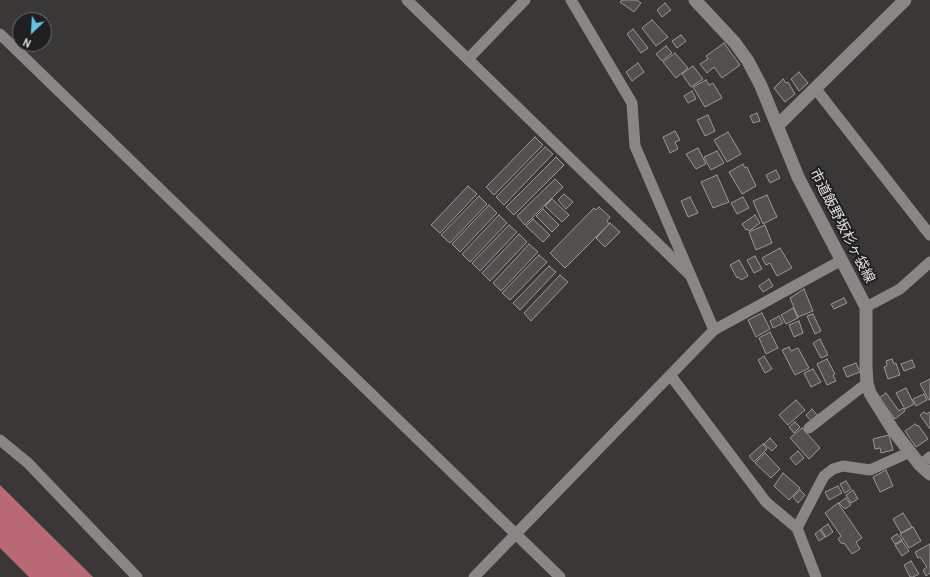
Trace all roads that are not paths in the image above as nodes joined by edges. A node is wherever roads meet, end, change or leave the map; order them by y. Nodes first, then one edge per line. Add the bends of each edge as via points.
1 (407, 0) edge
2 (524, 0) edge
3 (571, 0) edge
4 (695, 0) edge
5 (905, 0) edge
6 (0, 34) edge
7 (468, 59) junction
8 (815, 88) junction
9 (777, 126) junction
10 (930, 235) edge
11 (842, 260) junction
12 (930, 262) edge
13 (691, 276) junction
14 (866, 307) junction
15 (714, 330) junction
16 (671, 376) junction
17 (867, 383) junction
18 (809, 428) dead end
19 (0, 440) edge
20 (910, 452) junction
21 (925, 461) edge
22 (930, 474) edge
23 (797, 528) junction
24 (516, 534) junction
25 (137, 577) edge
26 (474, 577) edge
27 (560, 577) edge
28 (816, 577) edge

1 - 7 street
2 - 7 street
3 - 13 street via 632,103 635,146
4 - 9 street, 市道飯野坂杉ヶ袋線 via 748,61
5 - 8 street
6 - 24 street
7 - 13 street
8 - 9 street
8 - 10 street
9 - 11 street, 市道飯野坂杉ヶ袋線 via 798,177
11 - 14 street, 市道飯野坂杉ヶ袋線
11 - 15 street
12 - 14 street via 900,288
13 - 15 street
14 - 17 street, 市道飯野坂杉ヶ袋線
15 - 16 street
16 - 23 street via 766,502
16 - 24 street
17 - 18 street
17 - 20 street, 市道飯野坂杉ヶ袋線 via 870,393 893,430
19 - 25 street via 28,463
20 - 21 street, 市道飯野坂杉ヶ袋線
20 - 23 street via 870,470 843,466 833,469 824,476
21 - 22 street, 市道飯野坂杉ヶ袋線
23 - 28 street
24 - 26 street
24 - 27 street

